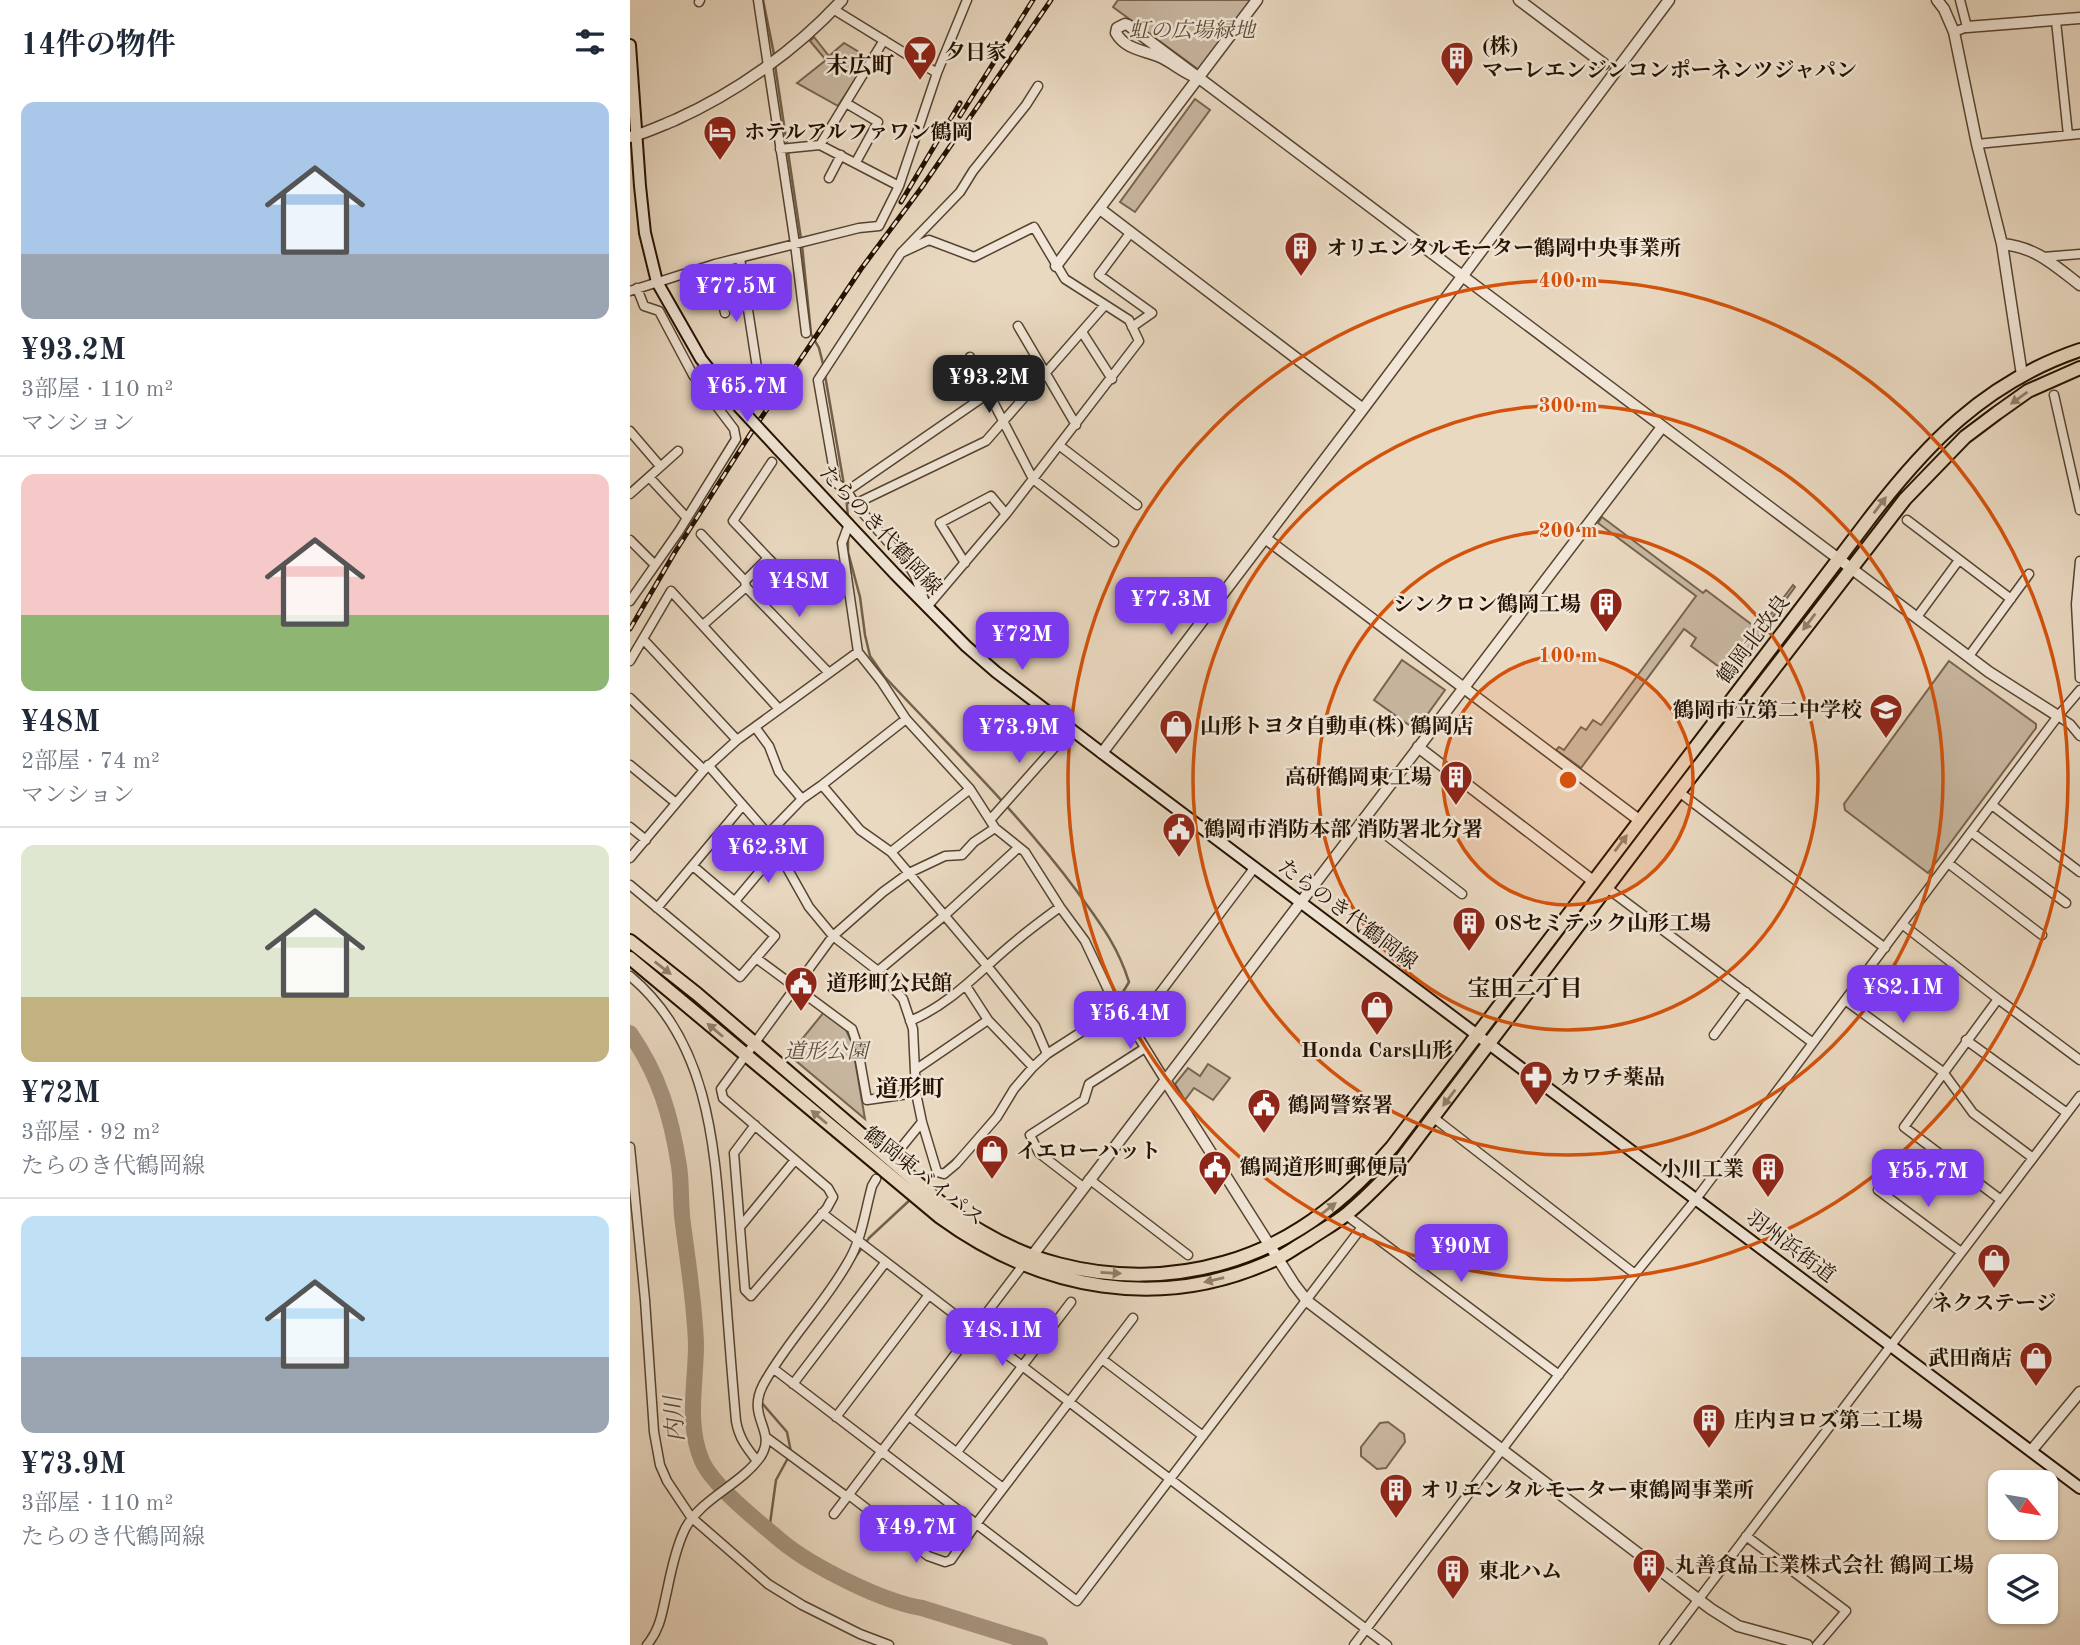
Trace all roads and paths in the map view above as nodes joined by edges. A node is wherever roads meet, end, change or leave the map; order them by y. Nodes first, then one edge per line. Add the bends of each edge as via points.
1 (758, 0) edge
2 (842, 0) edge
3 (967, 0) edge
4 (1257, 0) edge
5 (1519, 0) edge
6 (1669, 0) edge
7 (1937, 0) edge
8 (1960, 0) edge
9 (833, 9) junction
10 (2080, 18) edge
11 (2056, 21) junction
12 (1967, 27) junction
13 (1954, 32) junction
14 (884, 40) junction
15 (630, 45) edge
16 (1604, 64) dead end
17 (766, 65) junction
18 (937, 73) junction
19 (1199, 78) junction
20 (1038, 86) dead end
21 (846, 103) junction
22 (2080, 134) edge
23 (2068, 135) junction
24 (633, 136) edge
25 (1977, 144) junction
26 (820, 145) junction
27 (780, 149) junction
28 (841, 155) junction
29 (856, 162) junction
30 (829, 178) dead end
31 (899, 186) junction
32 (1100, 209) junction
33 (1131, 232) junction
34 (795, 244) junction
35 (2002, 244) junction
36 (901, 253) junction
37 (2080, 254) edge
38 (2043, 257) junction
39 (740, 258) junction
40 (715, 264) junction
41 (1056, 266) junction
42 (1463, 275) junction
43 (657, 282) junction
44 (2080, 285) edge
45 (634, 290) edge
46 (1105, 305) junction
47 (725, 313) dead end
48 (1018, 326) dead end
49 (1132, 327) junction
50 (1082, 332) junction
51 (806, 334) dead end
52 (2080, 350) edge
53 (970, 357) dead end
54 (2080, 368) edge
55 (1045, 373) junction
56 (2022, 374) junction
57 (1112, 379) junction
58 (760, 387) dead end
59 (989, 393) junction
60 (2054, 395) dead end
61 (1363, 409) junction
62 (1003, 421) junction
63 (1076, 425) junction
64 (1662, 427) junction
65 (630, 431) edge
66 (1060, 446) junction
67 (678, 451) dead end
68 (772, 462) dead end
69 (660, 466) junction
70 (649, 477) junction
71 (1033, 479) junction
72 (847, 491) junction
73 (630, 494) edge
74 (855, 504) junction
75 (1136, 505) dead end
76 (2080, 510) edge
77 (1006, 514) junction
78 (687, 518) junction
79 (1907, 520) dead end
80 (849, 524) junction
81 (701, 534) dead end
82 (1265, 538) junction
83 (630, 540) edge
84 (1114, 542) dead end
85 (768, 558) junction
86 (1838, 559) junction
87 (1959, 560) junction
88 (2080, 561) edge
89 (965, 563) junction
90 (655, 565) junction
91 (1850, 568) junction
92 (2029, 575) dead end
93 (848, 576) junction
94 (745, 584) junction
95 (2011, 599) junction
96 (630, 601) edge
97 (927, 607) junction
98 (1917, 617) junction
99 (703, 625) junction
100 (643, 639) junction
101 (858, 652) junction
102 (1969, 656) junction
103 (630, 661) edge
104 (829, 673) junction
105 (2080, 678) edge
106 (1464, 687) junction
107 (2080, 690) edge
108 (630, 698) edge
109 (779, 709) junction
110 (2058, 716) junction
111 (906, 719) junction
112 (755, 727) junction
113 (1070, 730) junction
114 (2080, 736) edge
115 (737, 740) junction
116 (1419, 747) junction
117 (1102, 753) junction
118 (630, 765) edge
119 (706, 768) junction
120 (822, 785) junction
121 (970, 789) junction
122 (1679, 792) junction
123 (802, 799) junction
124 (676, 803) junction
125 (743, 805) junction
126 (1992, 805) junction
127 (1364, 818) junction
128 (990, 820) junction
129 (1639, 820) junction
130 (630, 827) edge
131 (995, 828) junction
132 (1972, 832) junction
133 (768, 834) junction
134 (646, 840) junction
135 (1018, 848) junction
136 (777, 851) junction
137 (891, 852) junction
138 (630, 858) edge
139 (1948, 863) junction
140 (693, 866) junction
141 (1255, 867) junction
142 (2080, 872) edge
143 (909, 873) junction
144 (1593, 881) junction
145 (630, 885) edge
146 (1607, 888) junction
147 (1462, 894) dead end
148 (736, 901) junction
149 (1301, 902) junction
150 (2066, 903) dead end
151 (1060, 907) junction
152 (657, 908) junction
153 (945, 915) junction
154 (1902, 924) junction
155 (2042, 935) dead end
156 (833, 936) junction
157 (630, 941) edge
158 (1885, 948) junction
159 (630, 958) edge
160 (756, 958) junction
161 (988, 967) junction
162 (878, 971) junction
163 (630, 976) edge
164 (795, 986) junction
165 (966, 986) junction
166 (1746, 992) junction
167 (1998, 999) junction
168 (1845, 1000) junction
169 (1117, 1009) junction
170 (988, 1020) junction
171 (910, 1021) junction
172 (1132, 1030) junction
173 (1478, 1035) junction
174 (1714, 1035) dead end
175 (1966, 1040) junction
176 (1813, 1043) junction
177 (754, 1044) junction
178 (1489, 1044) junction
179 (1145, 1048) junction
180 (1047, 1054) junction
181 (746, 1056) junction
182 (2078, 1056) edge
183 (1033, 1067) junction
184 (915, 1070) junction
185 (1943, 1072) junction
186 (1164, 1080) junction
187 (916, 1093) junction
188 (2079, 1101) edge
189 (2067, 1113) junction
190 (1434, 1118) junction
191 (922, 1122) junction
192 (755, 1125) junction
193 (630, 1146) edge
194 (896, 1154) dead end
195 (2033, 1158) junction
196 (796, 1160) junction
197 (876, 1179) dead end
198 (1086, 1183) junction
199 (1878, 1190) dead end
200 (1696, 1199) junction
201 (2001, 1200) junction
202 (822, 1213) junction
203 (1346, 1215) junction
204 (740, 1227) junction
205 (1362, 1227) junction
206 (858, 1242) junction
207 (1270, 1244) junction
208 (1961, 1252) junction
209 (1188, 1255) dead end
210 (1279, 1258) junction
211 (1028, 1261) junction
212 (885, 1263) junction
213 (1635, 1274) junction
214 (928, 1296) junction
215 (1307, 1301) junction
216 (1071, 1302) dead end
217 (1133, 1318) dead end
218 (974, 1331) junction
219 (1890, 1345) junction
220 (1102, 1359) junction
221 (1021, 1367) junction
222 (774, 1369) junction
223 (1559, 1376) junction
224 (793, 1384) junction
225 (2080, 1392) edge
226 (1068, 1403) junction
227 (909, 1416) junction
228 (836, 1417) junction
229 (1203, 1436) junction
230 (766, 1438) junction
231 (1503, 1451) junction
232 (2031, 1451) junction
233 (882, 1452) junction
234 (957, 1452) junction
235 (755, 1462) junction
236 (1169, 1480) junction
237 (1003, 1488) junction
238 (2080, 1488) edge
239 (848, 1496) junction
240 (834, 1514) dead end
241 (691, 1517) junction
242 (976, 1524) junction
243 (1746, 1536) junction
244 (1698, 1599) junction
245 (1366, 1629) junction
246 (647, 1645) edge
247 (889, 1645) edge
248 (1354, 1645) edge
249 (1387, 1645) edge
250 (1664, 1645) edge
251 (1807, 1645) edge
252 (1817, 1645) edge

1 - 17 street
2 - 9 street
3 - 18 street
4 - 19 street
5 - 16 street
6 - 42 street
7 - 13 street
8 - 12 street
9 - 14 street
9 - 17 street
10 - 11 street
11 - 12 street
11 - 23 street
12 - 13 street
13 - 25 street
14 - 18 street
14 - 21 street
15 - 24 main road, たらのき代鶴岡線
17 - 24 street via 715,100
17 - 27 street
18 - 31 street
19 - 19 street via 1159,56 1132,48 1117,36 1117,28 1128,25
19 - 32 street
19 - 42 street
20 - 36 street via 960,192
21 - 26 street
21 - 29 street via 878,122
22 - 23 street
23 - 25 street
24 - 43 main road, たらのき代鶴岡線 via 645,233
25 - 35 street
26 - 27 street
26 - 28 street
27 - 34 street
28 - 29 street
28 - 30 street
29 - 31 street
31 - 34 street via 879,226
32 - 33 street
32 - 41 street
33 - 49 street via 1099,275 1153,313
33 - 61 street
34 - 39 street
34 - 51 street
35 - 38 street via 2018,245
35 - 56 street
36 - 41 street via 929,240 974,257 1034,227
36 - 72 street via 818,380 836,483
37 - 38 street
38 - 44 street
39 - 40 street
39 - 58 street
40 - 43 street
40 - 47 street
41 - 46 street via 1065,279
42 - 61 street
42 - 64 street
43 - 45 street
43 - 80 main road, たらのき代鶴岡線, bridge via 701,359 739,407
45 - 78 street via 644,306 659,311 693,375 734,429 736,439
46 - 49 street via 1129,320
46 - 50 street
48 - 55 street
49 - 57 street via 1139,341
50 - 55 street
50 - 57 street
52 - 56 highway, 鶴岡北改良
53 - 59 street
54 -> 91 highway, 鶴岡北改良 via 2028,391 1965,437 1905,499
55 - 62 street
55 - 63 street
86 -> 56 highway, 鶴岡北改良 via 1921,456 1987,396
57 - 63 street
59 - 62 street
59 - 72 street
60 - 76 street
61 - 82 street
62 - 71 street
62 - 74 street via 986,441
63 - 66 street
64 - 86 street
64 - 106 street
65 - 69 street
66 - 71 street
66 - 75 street
67 - 69 street
68 - 85 street via 733,521
69 - 70 street
70 - 73 street
70 - 78 street
71 - 77 street
71 - 84 street
72 - 74 street
74 - 97 street via 909,566
77 - 89 street
77 - 89 street via 991,496 940,523
78 - 90 street
79 - 87 street
80 - 93 street via 842,544
80 - 97 main road, たらのき代鶴岡線
81 - 94 street
82 - 106 street
82 - 117 street
83 - 90 street
85 - 93 street via 805,595 814,598
85 - 94 street
86 - 91 street
86 - 129 highway, 鶴岡北改良
87 - 95 street
87 - 98 street
88 - 105 street via 2076,604
89 - 97 street
90 - 96 street
91 - 98 street
91 -> 122 highway, 鶴岡北改良
92 - 95 street
93 - 101 street
94 - 99 street
94 - 104 street
95 - 102 street
97 - 113 main road, たらのき代鶴岡線 via 986,663
98 - 102 street
99 - 100 street via 671,591
99 - 109 street
100 - 103 street
100 - 115 street
101 - 104 street
101 - 111 street
102 - 110 street
104 - 109 street
106 - 116 street
106 - 129 street
107 - 110 street
108 - 119 street
109 - 112 street
110 - 114 street
110 - 126 street
111 - 120 street
111 - 121 street
112 - 115 street
112 - 123 street via 779,772
113 - 117 main road, たらのき代鶴岡線
113 - 128 street
115 - 119 street
116 - 127 street
116 - 144 street
117 - 141 main road, たらのき代鶴岡線
118 - 124 street
119 - 124 street
119 - 125 street
120 - 123 street
120 - 137 street via 860,830
121 - 128 street
121 - 137 street
122 - 146 highway, 鶴岡北改良
122 - 158 street
123 - 133 street
124 - 134 street
125 - 133 street
125 - 140 street
126 - 132 street
126 - 142 street
127 - 147 street
127 - 149 street
128 - 131 street
144 -> 129 highway, 鶴岡北改良
130 - 134 street
131 - 135 street
131 - 143 street via 962,855 945,856
132 - 139 street
132 - 150 street
133 - 136 street
134 - 138 street
135 - 151 street
135 - 153 street
136 - 148 street
136 - 156 street via 809,906
137 - 143 street
139 - 154 street
139 - 155 street
140 - 148 street
140 - 152 street
141 - 149 main road, たらのき代鶴岡線
141 - 172 street
143 - 153 street
143 - 156 street
144 - 173 highway, 鶴岡北改良
145 - 152 street
146 - 166 street
146 - 178 highway, 鶴岡北改良
148 - 160 street via 775,936
149 - 173 main road, たらのき代鶴岡線
149 - 186 street
151 - 161 street
151 - 169 street via 1085,941
152 - 160 street via 740,977
153 - 161 street
153 - 162 street
154 - 158 street
154 - 167 street
156 - 162 street
156 - 164 street
157 -> 177 highway, 鶴岡東バイパス
158 - 168 street
181 -> 159 highway, 鶴岡東バイパス
160 - 164 street
161 - 165 street
161 - 180 street via 1035,1026
162 - 171 street via 903,999
163 - 235 street via 666,1013 698,1077 718,1198 738,1436
164 - 177 street
164 - 187 street via 852,1029 867,1100
165 - 170 street
165 - 171 street
166 - 174 street
166 - 176 street
167 - 175 street
167 - 182 street
168 - 176 street
168 - 185 street
169 - 172 street
169 - 180 street
170 - 183 street
170 - 184 street
171 - 184 street
172 - 179 street
173 - 178 main road, 羽州浜街道
207 -> 173 highway, 鶴岡東バイパス via 1316,1219 1362,1180
175 - 185 street
175 - 189 street
176 - 200 street
177 - 181 street
177 - 211 highway, 鶴岡東バイパス via 947,1208
178 -> 190 highway, 鶴岡東バイパス
178 - 200 main road, 羽州浜街道
179 - 186 street
179 - 198 street via 1089,1084 1084,1100 1030,1135 1039,1153
180 - 183 street
181 - 192 street via 721,1094
211 -> 181 highway, 鶴岡東バイパス via 976,1242 940,1217
183 - 191 street via 997,1117 944,1174 937,1172
184 - 187 street
185 - 195 street via 1973,1113
185 - 201 street via 1904,1126
186 - 198 street
186 - 207 street
187 - 191 street
188 - 189 street
189 - 195 street
190 - 203 highway, 鶴岡東バイパス via 1394,1169
190 - 213 street
191 - 194 street
192 - 196 street
192 - 204 street via 734,1153
193 - 241 street via 656,1448 667,1481
195 - 201 street
196 - 202 street via 832,1194
196 - 204 street
197 - 206 street
198 - 209 street
198 - 211 street
199 - 208 street
200 - 213 street
200 - 219 main road, 羽州浜街道
201 - 208 street
202 - 204 street via 751,1296 745,1290
202 - 206 street
203 - 205 street
203 - 210 highway, 鶴岡東バイパス
205 - 215 street
205 - 223 street
206 - 212 street
206 - 222 street
207 - 210 street
211 -> 207 highway, 鶴岡東バイパス via 1090,1272 1187,1272 1231,1262
208 - 219 street
210 -> 211 highway, 鶴岡東バイパス via 1238,1275 1193,1285 1139,1289 1075,1280
210 - 215 street
211 - 218 street
212 - 214 street
212 - 224 street
213 - 223 street
214 - 218 street
214 - 228 street
215 - 229 street
215 - 231 street
216 - 221 street
217 - 220 street
218 - 221 street
218 - 227 street
219 - 232 main road, 羽州浜街道
219 - 243 street
220 - 226 street
220 - 229 street
221 - 226 street
221 - 234 street
222 - 224 street
222 - 230 street via 757,1400
223 - 231 street
224 - 228 street
225 - 232 street
226 - 236 street
226 - 237 street
227 - 233 street
227 - 234 street
228 - 233 street
229 - 236 street
230 - 235 street
230 - 239 street
231 - 244 street
231 - 245 street
232 - 238 main road, 羽州浜街道
233 - 239 street
233 - 242 street
234 - 237 street
235 - 241 street
236 - 242 street via 1077,1601
236 - 245 street
237 - 242 street
239 - 240 street
239 - 242 street via 928,1556 945,1562
241 - 246 street via 660,1625
241 - 247 street via 768,1584
243 - 244 street
243 - 252 street via 1846,1611
244 - 250 street
244 - 251 street via 1738,1626
245 - 248 street
245 - 249 street

